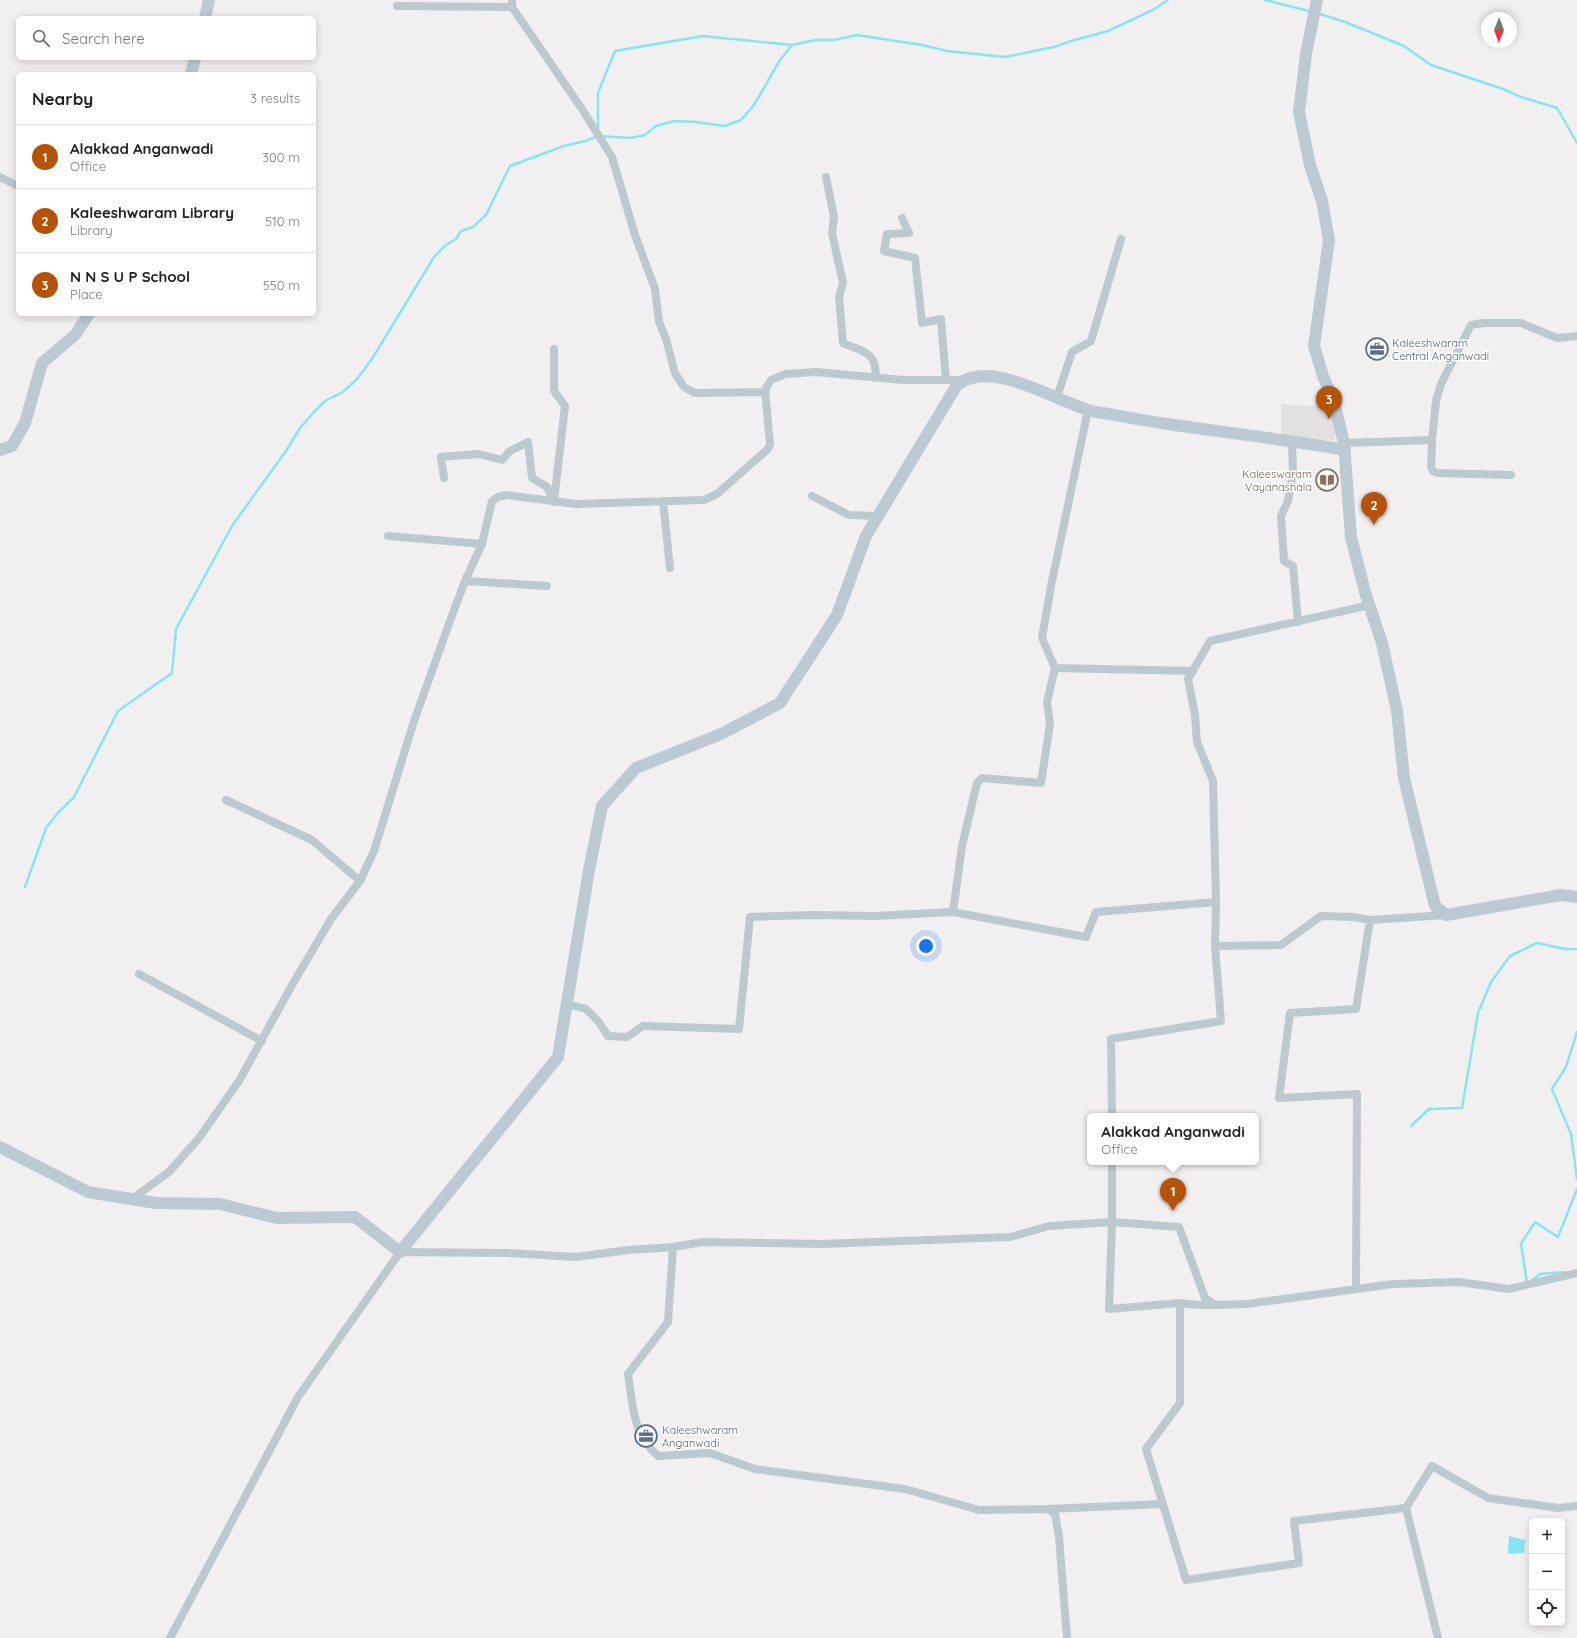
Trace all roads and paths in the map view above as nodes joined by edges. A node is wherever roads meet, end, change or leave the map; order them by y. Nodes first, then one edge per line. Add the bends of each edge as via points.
1 (209, 0) edge
2 (1318, 0) edge
3 (512, 4) edge
4 (397, 6) dead end
5 (205, 16) edge
6 (194, 60) edge
7 (192, 72) edge
8 (0, 177) edge
9 (826, 177) dead end
10 (16, 185) edge
11 (902, 218) dead end
12 (1121, 239) dead end
13 (88, 316) edge
14 (1577, 336) edge
15 (554, 349) dead end
16 (876, 378) junction
17 (946, 380) junction
18 (962, 380) junction
19 (766, 392) junction
20 (1057, 397) junction
21 (1088, 410) junction
22 (1432, 440) junction
23 (1292, 442) junction
24 (1344, 446) junction
25 (0, 450) edge
26 (1512, 475) dead end
27 (444, 478) dead end
28 (812, 496) dead end
29 (663, 501) junction
30 (554, 502) junction
31 (879, 516) junction
32 (388, 536) dead end
33 (482, 544) junction
34 (670, 568) dead end
35 (465, 581) junction
36 (547, 586) dead end
37 (1370, 605) junction
38 (1298, 622) junction
39 (1055, 668) junction
40 (1193, 671) junction
41 (226, 800) dead end
42 (360, 881) junction
43 (1577, 896) edge
44 (1216, 902) junction
45 (953, 912) junction
46 (1446, 915) junction
47 (1370, 920) junction
48 (1215, 946) junction
49 (139, 974) dead end
50 (567, 1004) junction
51 (262, 1041) junction
52 (1112, 1113) edge
53 (0, 1147) edge
54 (1112, 1165) edge
55 (132, 1199) junction
56 (1112, 1222) junction
57 (673, 1247) junction
58 (400, 1252) junction
59 (1577, 1273) edge
60 (1356, 1289) junction
61 (1180, 1303) junction
62 (1216, 1305) junction
63 (1163, 1504) junction
64 (1577, 1506) edge
65 (1406, 1508) junction
66 (1048, 1509) junction
67 (170, 1638) edge
68 (1067, 1638) edge
69 (1438, 1638) edge

1 - 5 street
2 - 24 street via 1306,54 1299,112 1310,165 1322,201 1329,240 1314,346 1334,402
3 - 4 street
3 - 19 street via 612,157 635,235 655,289 659,322 675,373 684,387 695,393
6 - 7 street
8 - 10 street
9 - 16 street via 834,217 832,233 843,283 839,297 843,343 870,354 876,365
11 - 17 street via 909,233 888,234 884,250 915,258 922,323 941,319
12 - 20 street via 1091,341 1072,352
13 - 25 street via 75,335 42,363 25,423 12,446
14 - 22 street via 1557,338 1520,323 1471,325 1437,394
15 - 30 street via 554,391 564,406
16 - 17 street
16 - 19 street via 816,372 786,374 771,380
17 - 18 street
18 - 20 street via 982,376 1000,378 1028,384
18 - 31 street
19 - 29 street via 770,444 766,452 709,499
20 - 21 street
21 - 23 street
21 - 39 street via 1042,638
22 - 24 street
22 - 26 street via 1431,467 1437,473
23 - 24 street
23 - 38 street via 1292,480 1288,501 1281,516 1284,561 1293,566
24 - 37 street via 1351,537
27 - 30 street via 441,457 479,454 502,460 510,451 528,442 532,478 547,487
28 - 31 street via 849,515
29 - 30 street via 595,504
29 - 34 street
30 - 33 street via 506,495 498,497 492,501
31 - 50 street via 866,536 837,615 780,703 720,734 636,768 602,806
32 - 33 street
33 - 35 street
35 - 36 street
35 - 42 street via 414,721 374,851
37 - 38 street
37 - 46 street via 1382,643 1397,711 1404,778 1435,906
38 - 40 street via 1210,641
39 - 40 street
39 - 45 street via 1047,702 1050,724 1041,783 982,778 977,783 962,846
40 - 44 street via 1188,678 1197,742 1213,781
41 - 42 street via 312,840
42 - 51 street via 331,919 310,953
43 - 46 street via 1561,895
44 - 45 street via 1096,912 1086,937
44 - 48 street
45 - 50 street via 875,916 750,917 739,1029 643,1026 627,1037 608,1036 586,1009
46 - 47 street
47 - 48 street via 1321,916 1281,945
47 - 60 street via 1356,1009 1290,1013 1278,1098 1357,1094
48 - 52 street via 1221,1021 1111,1039
49 - 51 street
50 - 58 street via 558,1057
51 - 55 street via 239,1081 199,1138 169,1172
53 - 55 street via 88,1192
54 - 56 street
55 - 58 street via 156,1203 220,1204 277,1218 355,1218
56 - 57 street via 1049,1226 1010,1237 821,1244 703,1242
56 - 61 street via 1109,1309
56 - 62 street via 1179,1227 1205,1298
57 - 58 street via 576,1257 509,1253
57 - 66 street via 668,1322 628,1374 636,1424 647,1446 658,1456 710,1453 755,1469 905,1489 979,1510
58 - 67 street via 298,1397
59 - 60 street via 1509,1289 1459,1282 1393,1284
60 - 62 street via 1247,1304
61 - 62 street
61 - 63 street via 1180,1403 1146,1449
63 - 65 street via 1186,1580 1299,1563 1294,1521
63 - 66 street
64 - 65 street via 1558,1508 1488,1498 1432,1466
65 - 69 street
66 - 68 street via 1055,1514 1059,1537

